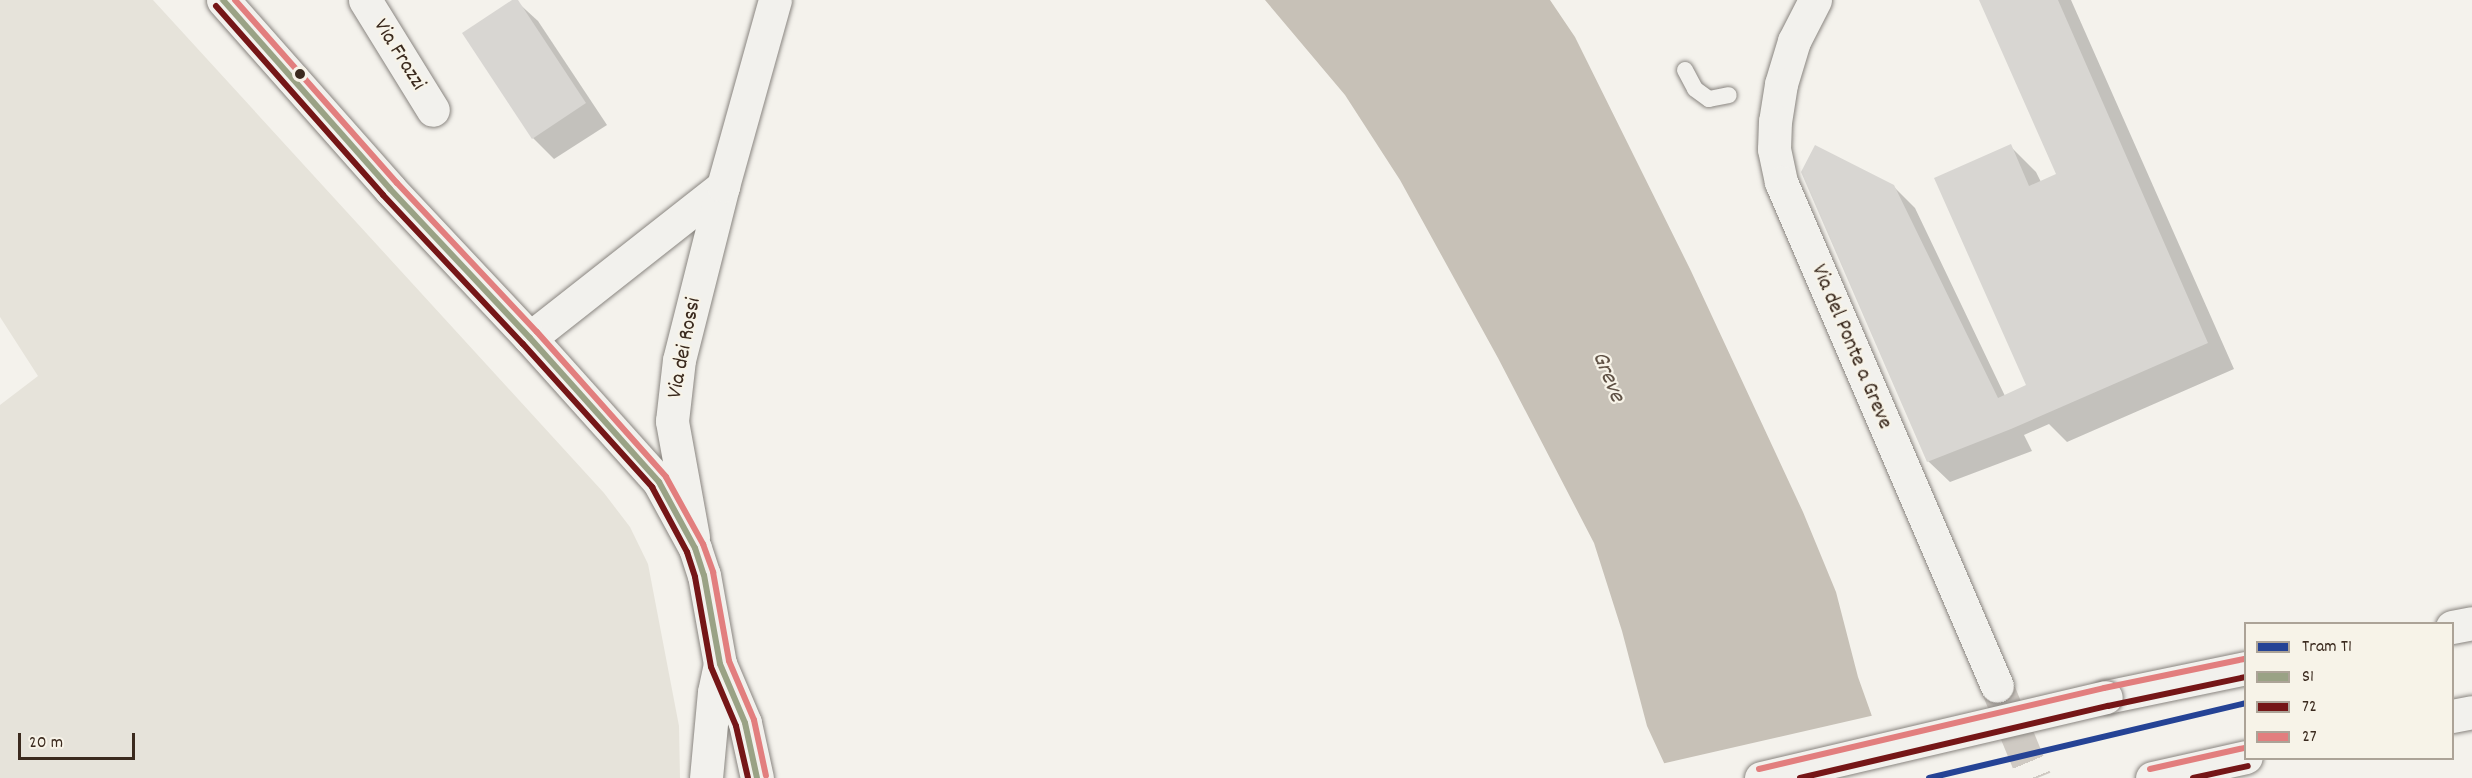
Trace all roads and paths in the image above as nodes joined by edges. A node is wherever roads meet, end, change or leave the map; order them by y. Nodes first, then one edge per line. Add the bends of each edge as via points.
1 (223, 0) edge
2 (365, 0) edge
3 (775, 0) edge
4 (1815, 0) edge
5 (1685, 70) dead end
6 (1729, 95) dead end
7 (433, 110) dead end
8 (723, 186) junction
9 (530, 338) junction
10 (695, 548) junction
11 (2472, 623) edge
12 (2454, 627) edge
13 (720, 664) junction
14 (2244, 668) edge
15 (1996, 686) tunnel mouth
16 (2472, 712) edge
17 (2454, 716) edge
18 (2244, 757) edge
19 (706, 778) edge
20 (757, 778) edge
21 (1761, 778) edge
22 (2152, 778) edge

1 - 9 main road via 390,189
2 - 7 main road, Via Frazzi
3 - 8 main road, Via dei Rossi
4 - 15 main road, Via del Ponte a Greve via 1794,41 1781,84 1774,149 1781,182
5 - 6 lane via 1695,89 1709,99
8 - 9 main road
8 - 10 main road, Via dei Rossi via 679,360 672,421
9 - 10 main road via 659,482
10 - 13 main road
11 - 12 main road
13 - 19 main road
13 - 20 main road via 745,723
14 - 21 main road, bridge
16 - 17 main road
18 - 22 main road

